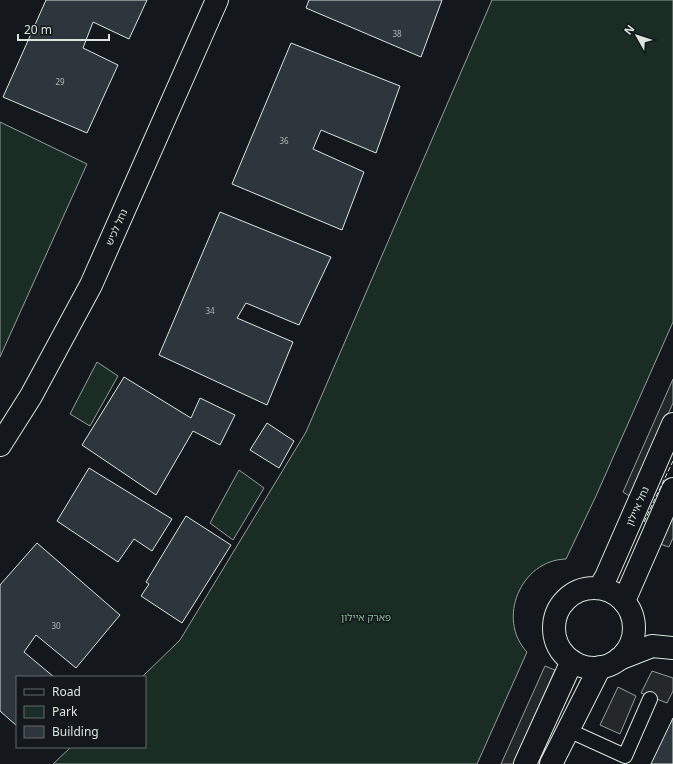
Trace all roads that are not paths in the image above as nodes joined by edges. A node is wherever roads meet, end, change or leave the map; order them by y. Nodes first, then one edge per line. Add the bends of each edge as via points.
1 (217, 0) edge
2 (673, 424) edge
3 (0, 445) edge
4 (673, 489) edge
5 (600, 587) junction
6 (624, 601) junction
7 (673, 648) edge
8 (572, 661) junction
9 (609, 663) junction
10 (650, 699) dead end
11 (568, 730) junction
12 (525, 764) edge
13 (551, 764) edge

1 - 3 street, נחל לכיש via 90,285 32,396
2 - 5 street, נחל איילון
4 - 6 street
5 - 6 street via 612,591
5 - 8 street via 579,590 569,597 555,619 556,641
6 - 9 street via 633,618 632,642 626,652
7 - 9 street via 652,646
8 - 9 street via 578,665
8 - 12 street
9 - 11 street
10 - 11 lane via 625,756
11 - 13 street

